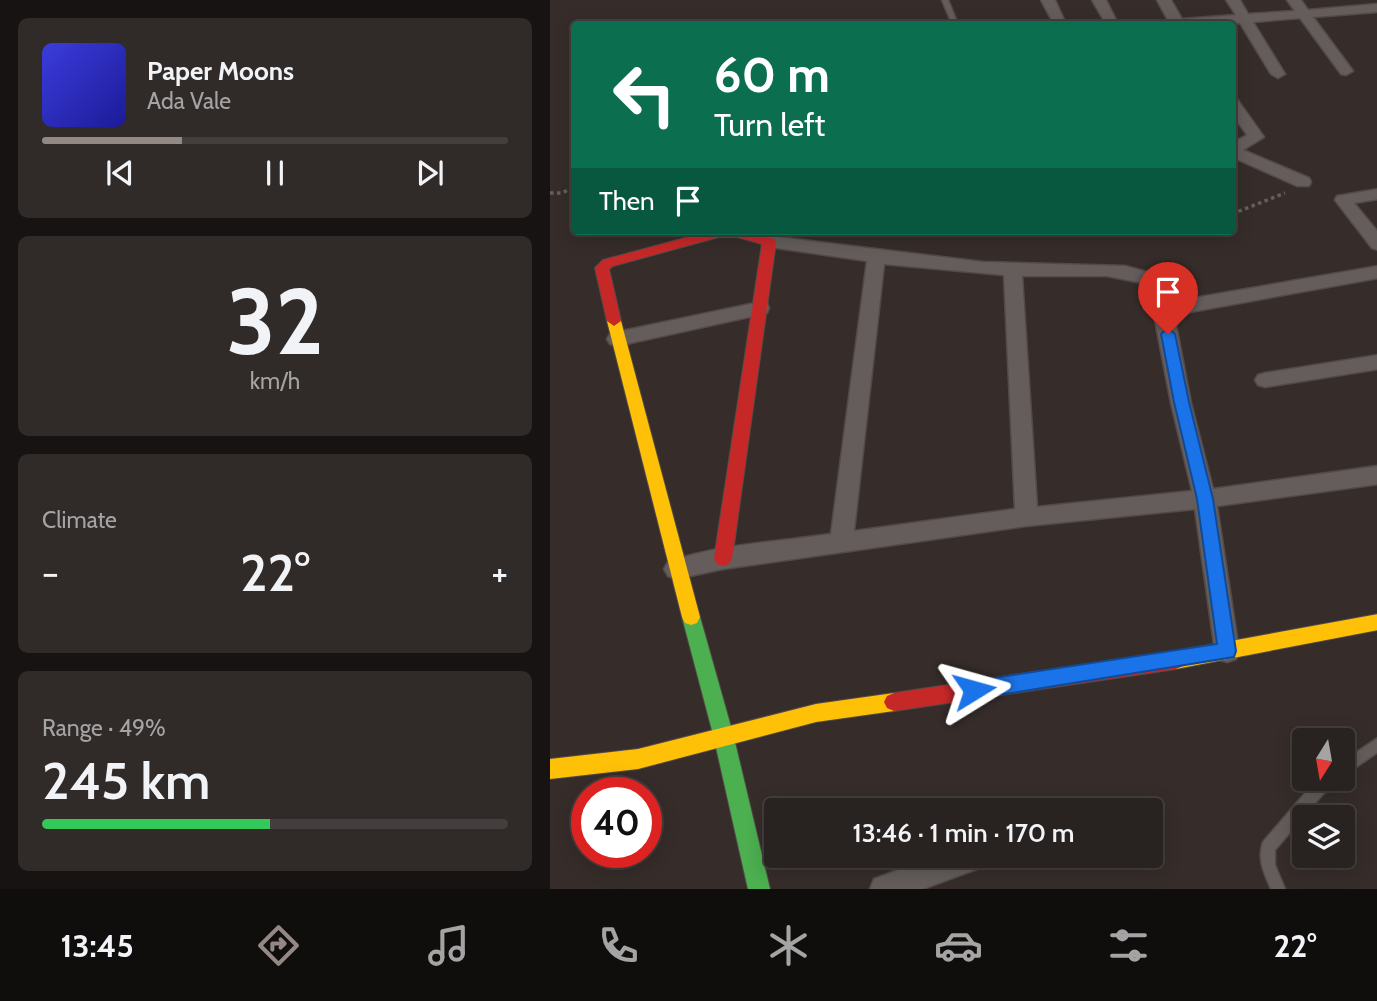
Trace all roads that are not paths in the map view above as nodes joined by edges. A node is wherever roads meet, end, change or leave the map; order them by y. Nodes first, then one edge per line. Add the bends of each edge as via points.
1 (945, 0) edge
2 (1048, 0) edge
3 (1099, 0) edge
4 (1164, 0) edge
5 (1233, 0) edge
6 (1294, 0) edge
7 (1378, 8) edge
8 (1305, 14) junction
9 (1245, 19) junction
10 (954, 21) edge
11 (1058, 21) edge
12 (1110, 21) edge
13 (1175, 21) edge
14 (1218, 21) edge
15 (1346, 71) dead end
16 (1278, 74) dead end
17 (1236, 108) edge
18 (1236, 148) edge
19 (1236, 152) edge
20 (1303, 182) road end
21 (1378, 194) edge
22 (712, 235) edge
23 (744, 235) edge
24 (769, 242) junction
25 (1378, 244) edge
26 (876, 257) junction
27 (1013, 270) junction
28 (1378, 272) edge
29 (760, 308) junction
30 (1164, 310) junction
31 (617, 339) junction
32 (1378, 362) edge
33 (1265, 380) dead end
34 (1378, 475) edge
35 (1205, 499) junction
36 (1026, 517) junction
37 (841, 542) junction
38 (723, 559) junction
39 (675, 569) junction
40 (1378, 622) edge
41 (1227, 651) junction
42 (723, 736) junction
43 (1378, 744) edge
44 (1355, 760) edge
45 (550, 769) edge
46 (1319, 791) edge
47 (942, 868) edge
48 (759, 889) edge
49 (884, 889) edge
50 (1278, 889) edge

1 - 10 lane
2 - 11 street
3 - 12 street
4 - 13 street
5 - 9 street
6 - 8 street
7 - 8 street
8 - 9 street
8 - 15 street
9 - 14 street
9 - 16 street
17 - 18 street via 1256,137
19 - 20 street
21 - 25 street via 1343,200
22 - 31 street via 604,265
23 - 24 street
24 - 26 street
24 - 29 street
26 - 27 street
26 - 37 street
27 - 30 street via 1147,275 1156,280
27 - 36 street
28 - 30 street
29 - 31 street
29 - 38 street
30 - 35 street
31 - 39 street
32 - 33 street
34 - 35 street
35 - 36 street
35 - 41 street
36 - 37 street
37 - 38 street
38 - 39 street
39 - 42 street
40 - 41 street
41 - 42 street via 816,713
42 - 45 street via 639,759
42 - 48 street
43 - 44 lane
46 - 50 lane via 1268,848 1268,865
47 - 49 street

